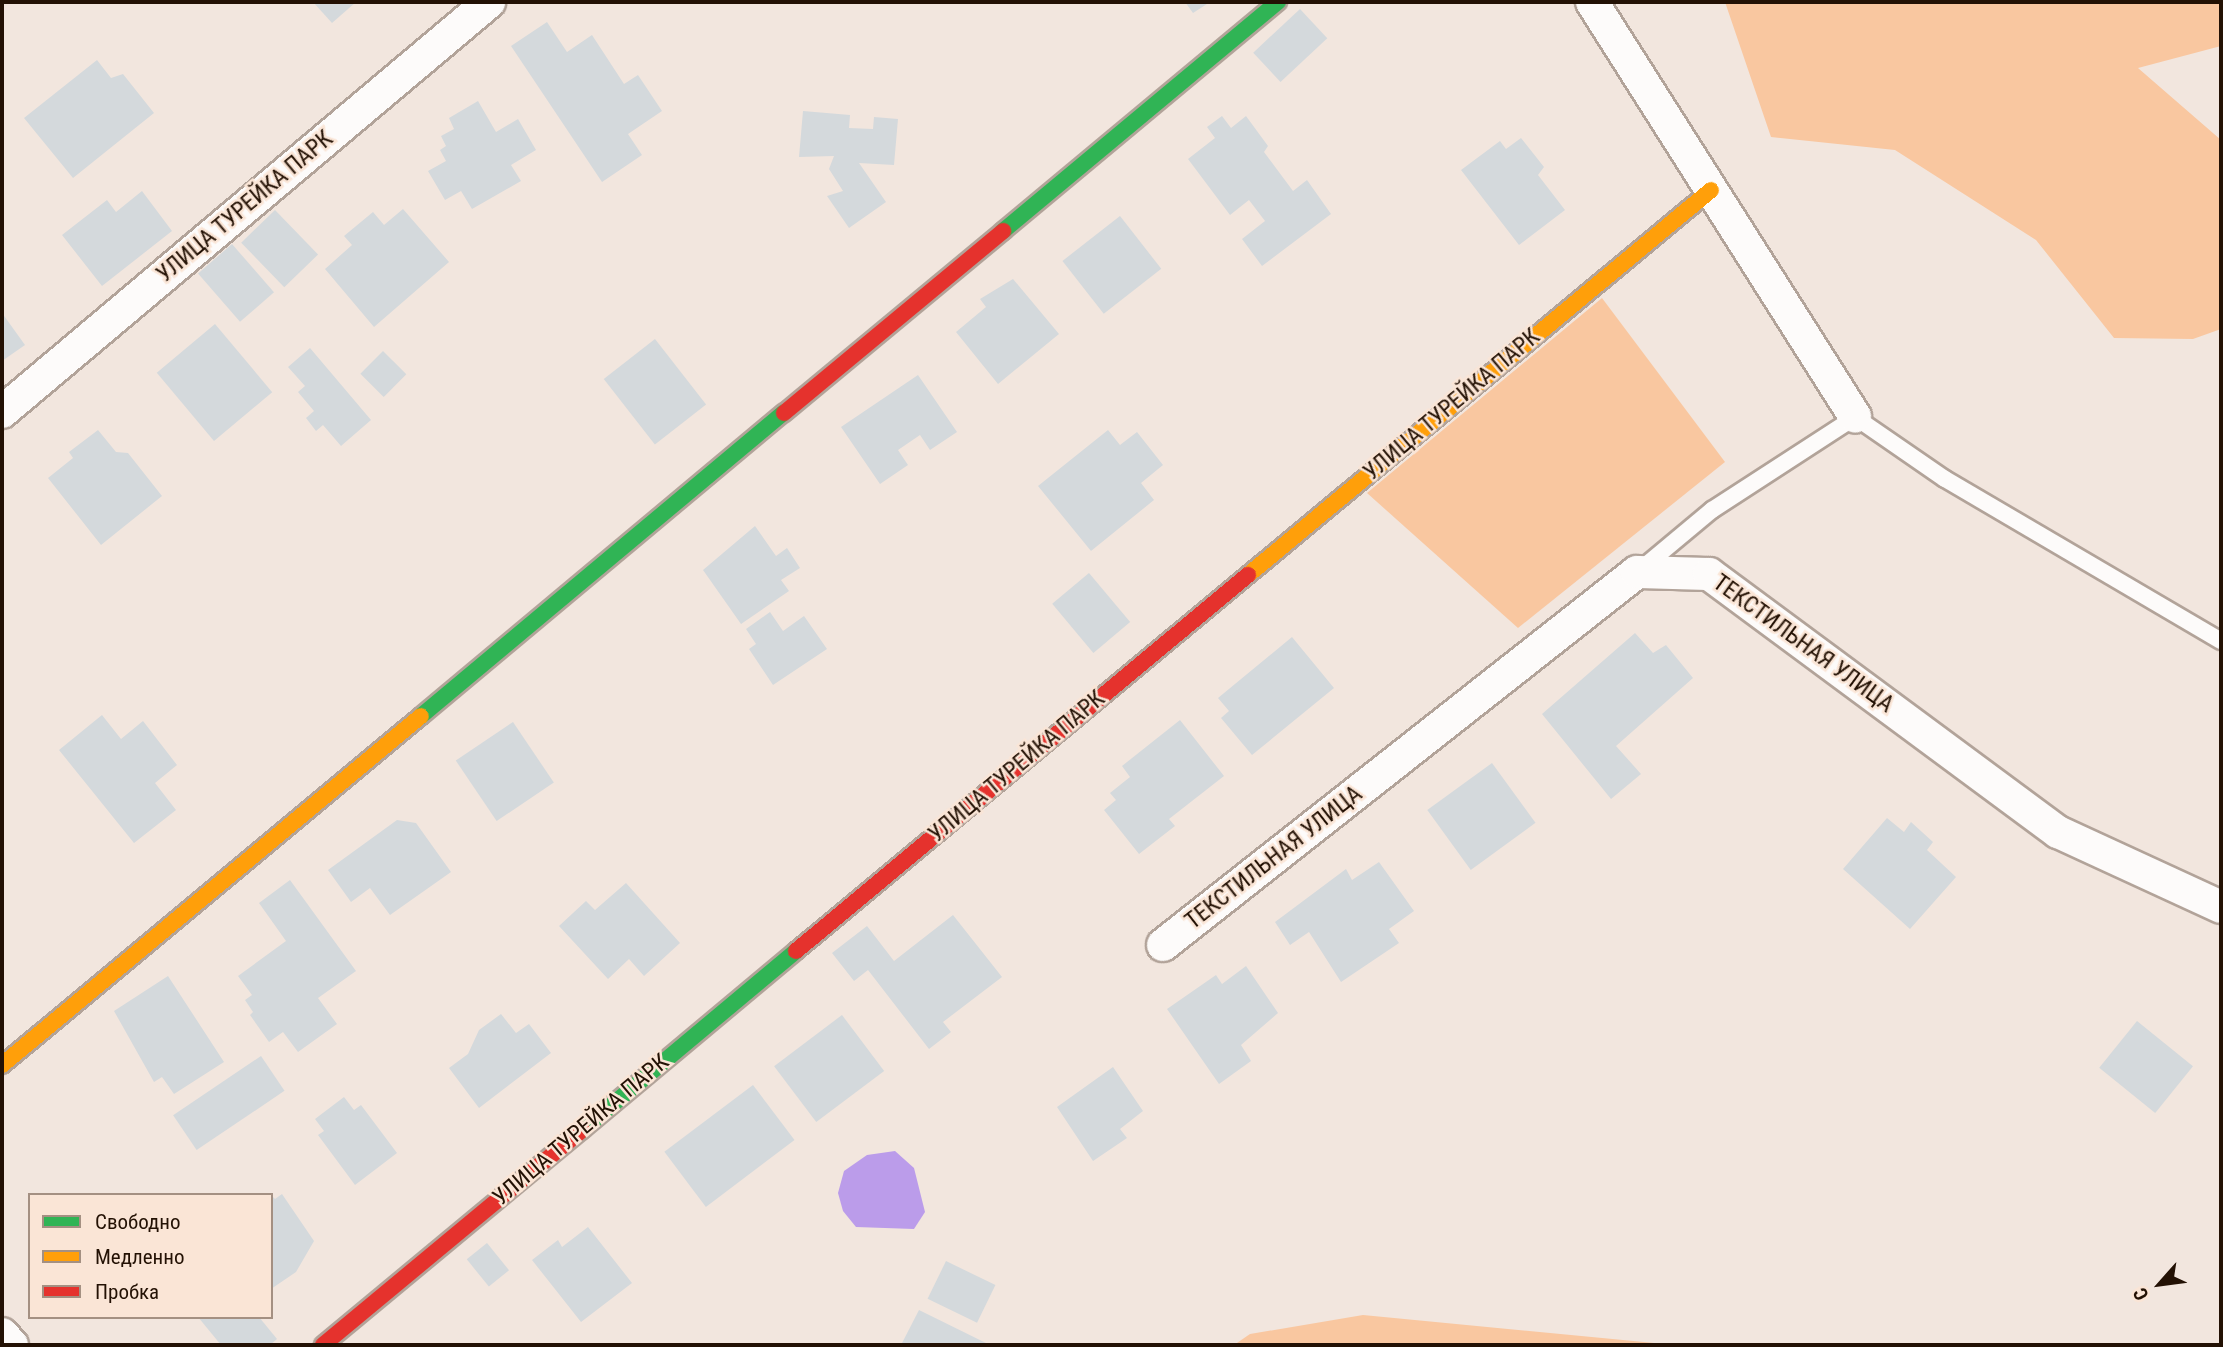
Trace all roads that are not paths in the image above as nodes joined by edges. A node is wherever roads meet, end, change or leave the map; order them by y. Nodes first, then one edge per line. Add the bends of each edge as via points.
1 (489, 2) edge
2 (1278, 2) edge
3 (1592, 2) edge
4 (1711, 190) junction
5 (2, 412) edge
6 (1855, 417) junction
7 (1637, 572) junction
8 (2221, 641) edge
9 (2221, 908) edge
10 (1163, 945) dead end
11 (2, 1065) edge
12 (2, 1334) edge
13 (12, 1345) edge
14 (323, 1345) edge

1 - 5 street, УЛИЦА ТУРЕЙКА ПАРК
2 - 11 street
3 - 4 street
4 - 6 street
4 - 14 street, УЛИЦА ТУРЕЙКА ПАРК
6 - 7 lane via 1712,510
6 - 8 lane via 1945,479
7 - 9 street, ТЕКСТИЛЬНАЯ УЛИЦА via 1709,574 2058,832
7 - 10 street, ТЕКСТИЛЬНАЯ УЛИЦА
12 - 13 street

